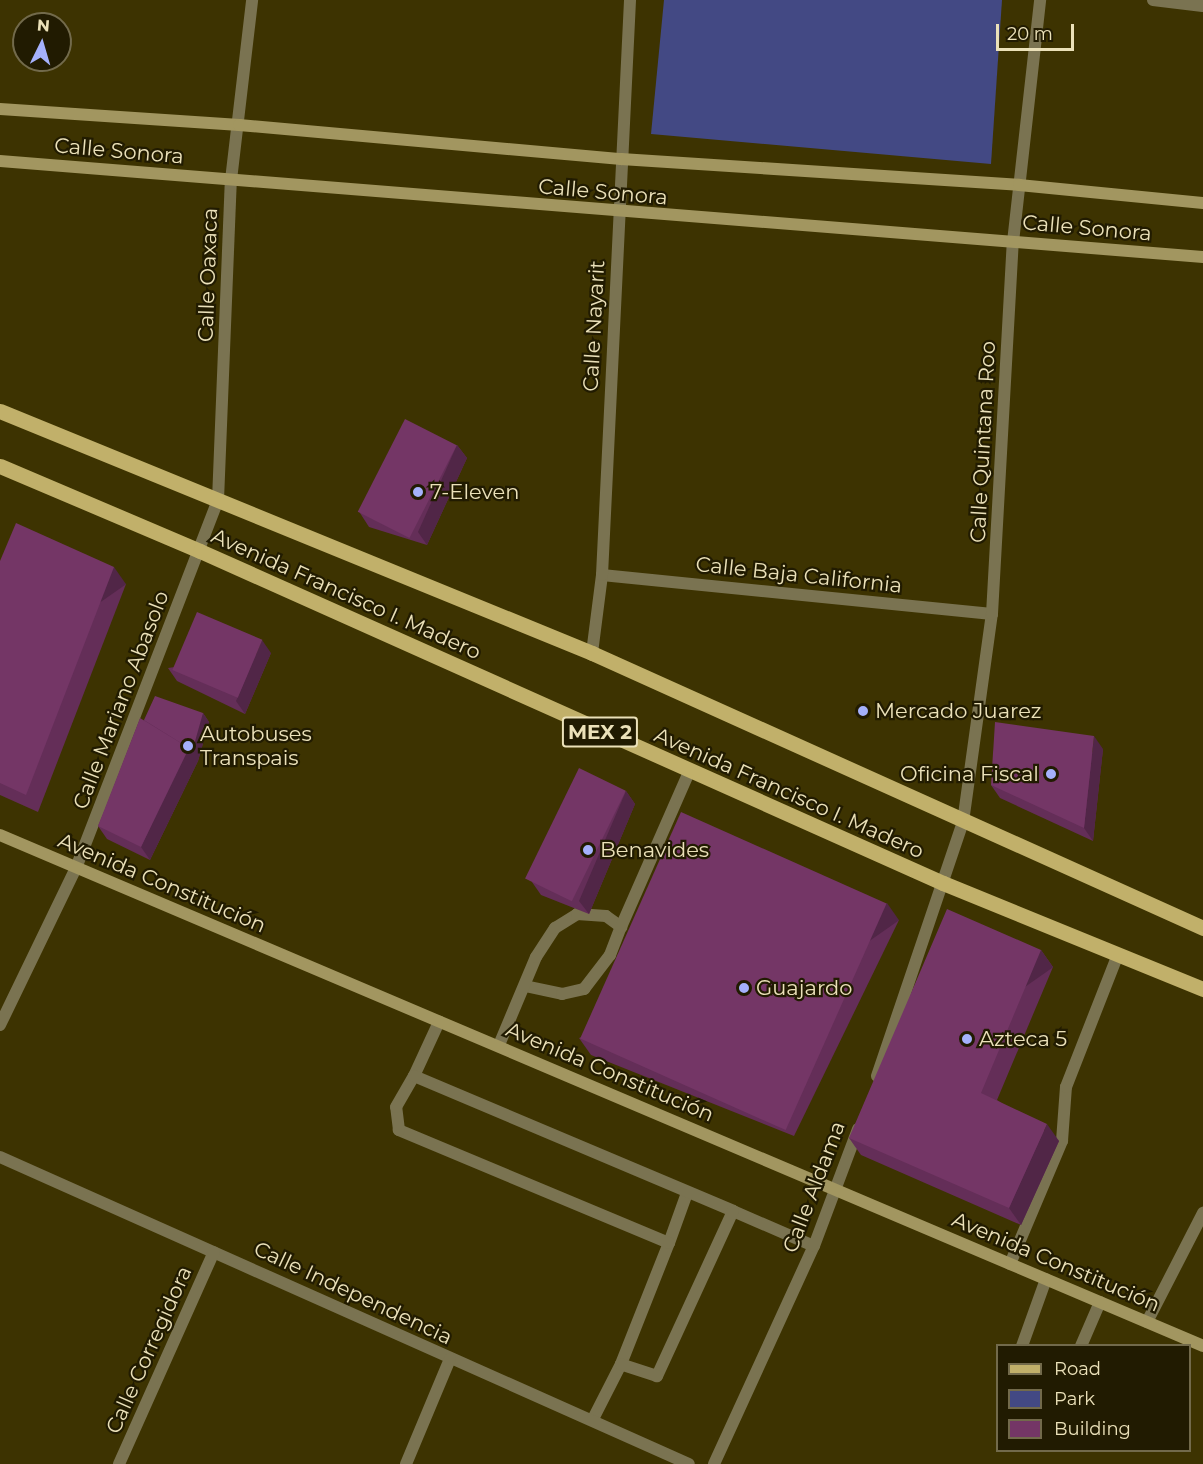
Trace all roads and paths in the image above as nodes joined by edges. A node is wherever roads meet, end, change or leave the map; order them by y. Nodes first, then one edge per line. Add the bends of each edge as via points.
1 (252, 0) edge
2 (630, 0) edge
3 (1040, 0) edge
4 (1153, 0) edge
5 (1203, 6) edge
6 (0, 109) edge
7 (239, 125) junction
8 (621, 159) junction
9 (0, 161) edge
10 (231, 180) junction
11 (1019, 185) junction
12 (1203, 203) edge
13 (620, 213) junction
14 (1013, 242) junction
15 (1203, 257) edge
16 (0, 411) edge
17 (0, 466) edge
18 (218, 500) junction
19 (200, 551) junction
20 (602, 575) junction
21 (992, 614) junction
22 (592, 653) junction
23 (689, 772) junction
24 (963, 822) junction
25 (0, 835) edge
26 (76, 868) junction
27 (943, 883) junction
28 (621, 927) junction
29 (1203, 928) edge
30 (1118, 954) junction
31 (525, 987) junction
32 (1203, 990) edge
33 (439, 1022) junction
34 (0, 1025) edge
35 (499, 1045) junction
36 (414, 1076) junction
37 (871, 1092) edge
38 (863, 1114) edge
39 (0, 1158) edge
40 (837, 1191) junction
41 (687, 1192) junction
42 (733, 1211) junction
43 (1203, 1213) edge
44 (669, 1243) junction
45 (814, 1246) junction
46 (214, 1252) junction
47 (1010, 1264) junction
48 (1046, 1279) junction
49 (1100, 1302) junction
50 (1147, 1322) junction
51 (1023, 1344) edge
52 (1083, 1344) edge
53 (1203, 1346) edge
54 (450, 1359) junction
55 (621, 1364) junction
56 (593, 1419) junction
57 (119, 1464) edge
58 (406, 1464) edge
59 (689, 1464) edge
60 (714, 1464) edge

1 - 7 street, Calle Oaxaca
2 - 8 street, Calle Nayarit
3 - 11 street, Calle Quintana Roo
4 - 5 street
6 - 7 street, Calle Sonora
7 - 8 street, Calle Sonora
7 - 10 street, Calle Oaxaca
8 - 11 street, Calle Sonora
8 - 13 street, Calle Nayarit
9 - 10 street, Calle Sonora
10 - 13 street, Calle Sonora
10 - 18 street, Calle Oaxaca
11 - 12 street, Calle Sonora
11 - 14 street, Calle Quintana Roo
13 - 14 street, Calle Sonora
13 - 20 street, Calle Nayarit
14 - 15 street, Calle Sonora
14 - 21 street, Calle Quintana Roo
16 - 18 main road, Avenida Francisco I. Madero
17 - 19 main road, Avenida Francisco I. Madero / MEX 2
18 - 19 street, Calle Oaxaca
18 - 22 main road, Avenida Francisco I. Madero
19 - 23 main road, Avenida Francisco I. Madero / MEX 2
19 - 26 street, Calle Mariano Abasolo
20 - 21 street, Calle Baja California
20 - 22 street, Calle Nayarit
21 - 24 street, Calle Quintana Roo
22 - 24 main road, Avenida Francisco I. Madero
23 - 27 main road, Avenida Francisco I. Madero / MEX 2
23 - 28 street
24 - 27 street, Calle Quintana Roo
24 - 29 main road, Avenida Francisco I. Madero
25 - 26 street, Avenida Constitución
26 - 33 street, Avenida Constitución
26 - 34 street, Calle Mariano Abasolo
27 - 30 main road, Avenida Francisco I. Madero / MEX 2
27 - 37 street
28 - 31 street via 609,955 584,988 562,994
28 - 31 street via 606,916 577,914 555,928 536,957
30 - 32 main road, Avenida Francisco I. Madero / MEX 2
30 - 47 street via 1066,1087 1067,1126 1062,1142
31 - 35 street
33 - 35 street, Avenida Constitución
33 - 36 street
35 - 40 street, Avenida Constitución
36 - 41 street
36 - 44 street via 396,1107 399,1130
38 - 40 street, Calle Aldama
39 - 46 street, Calle Independencia
40 - 45 street, Calle Aldama
40 - 47 street, Avenida Constitución
41 - 42 street
41 - 44 street
42 - 45 street
42 - 55 street via 657,1376
43 - 50 street
44 - 55 street
45 - 60 street, Calle Aldama
46 - 54 street, Calle Independencia
46 - 57 street, Calle Corregidora
47 - 48 street, Avenida Constitución
48 - 49 street, Avenida Constitución
48 - 51 street
49 - 50 street, Avenida Constitución
49 - 52 street
50 - 53 street, Avenida Constitución
54 - 56 street, Calle Independencia
54 - 58 street
55 - 56 street
56 - 59 street, Calle Independencia

